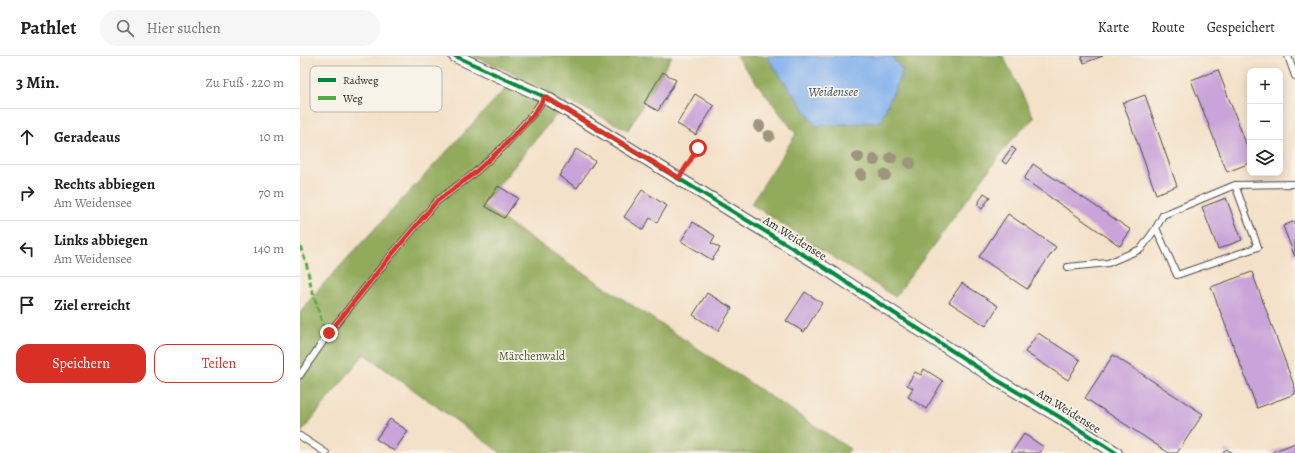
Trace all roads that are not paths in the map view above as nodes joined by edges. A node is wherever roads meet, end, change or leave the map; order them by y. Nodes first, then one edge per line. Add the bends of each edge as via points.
1 (455, 56) edge
2 (1288, 56) edge
3 (1295, 76) edge
4 (545, 97) junction
5 (1295, 184) edge
6 (1235, 185) junction
7 (1156, 228) junction
8 (1068, 267) dead end
9 (300, 375) edge
10 (300, 436) edge
11 (326, 453) edge
12 (1116, 453) edge

1 - 4 street, Am Weidensee
2 - 3 lane
4 - 9 lane via 534,114 502,148 437,201 339,321
4 - 12 street, Am Weidensee via 824,267 997,380
5 - 6 lane
6 - 7 lane via 1163,215
6 - 7 lane via 1258,247 1177,275
7 - 8 lane via 1141,249 1108,264
10 - 11 lane

